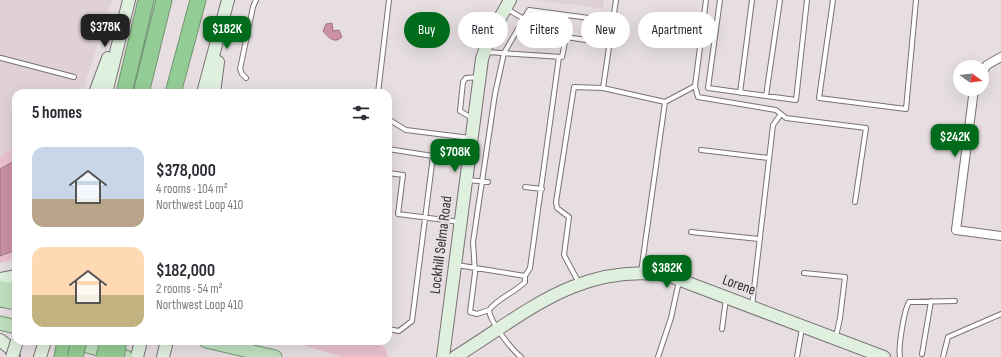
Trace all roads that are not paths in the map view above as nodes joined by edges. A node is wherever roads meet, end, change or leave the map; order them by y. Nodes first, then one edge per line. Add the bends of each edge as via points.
1 (146, 0) edge
2 (164, 0) edge
3 (198, 0) edge
4 (229, 0) edge
5 (256, 0) edge
6 (389, 0) edge
7 (616, 0) edge
8 (706, 0) edge
9 (720, 0) edge
10 (752, 0) edge
11 (780, 0) edge
12 (807, 0) edge
13 (833, 0) edge
14 (916, 0) edge
15 (128, 4) edge
16 (508, 4) edge
17 (517, 12) edge
18 (528, 12) edge
19 (544, 12) edge
20 (573, 16) edge
21 (516, 32) edge
22 (573, 39) edge
23 (564, 48) edge
24 (484, 52) junction
25 (504, 53) junction
26 (559, 57) junction
27 (1001, 57) edge
28 (1, 58) dead end
29 (989, 64) edge
30 (74, 77) dead end
31 (246, 78) dead end
32 (695, 86) junction
33 (603, 88) junction
34 (96, 89) edge
35 (107, 89) edge
36 (125, 89) edge
37 (142, 89) edge
38 (175, 89) edge
39 (204, 89) edge
40 (215, 89) edge
41 (378, 89) edge
42 (740, 93) junction
43 (766, 96) junction
44 (973, 96) edge
45 (665, 102) junction
46 (781, 114) junction
47 (392, 121) edge
48 (471, 138) junction
49 (392, 150) edge
50 (701, 150) dead end
51 (769, 158) junction
52 (392, 173) edge
53 (466, 180) junction
54 (482, 182) junction
55 (488, 182) dead end
56 (525, 187) dead end
57 (542, 189) junction
58 (855, 202) dead end
59 (425, 217) junction
60 (460, 222) junction
61 (691, 232) dead end
62 (1001, 236) edge
63 (759, 239) junction
64 (455, 264) junction
65 (474, 267) junction
66 (640, 273) junction
67 (804, 273) dead end
68 (525, 276) junction
69 (12, 277) edge
70 (0, 279) edge
71 (679, 281) junction
72 (579, 283) junction
73 (0, 287) edge
74 (12, 290) edge
75 (727, 298) junction
76 (0, 300) edge
77 (931, 301) junction
78 (955, 301) dead end
79 (12, 302) edge
80 (752, 307) junction
81 (489, 310) junction
82 (1001, 314) edge
83 (0, 324) edge
84 (802, 325) junction
85 (12, 326) edge
86 (722, 329) dead end
87 (392, 330) edge
88 (499, 330) junction
89 (836, 338) junction
90 (0, 340) edge
91 (16, 345) edge
92 (44, 345) edge
93 (65, 345) edge
94 (78, 345) edge
95 (84, 345) edge
96 (107, 345) edge
97 (118, 345) edge
98 (140, 345) edge
99 (166, 345) edge
100 (229, 345) edge
101 (922, 354) dead end
102 (518, 356) edge
103 (13, 357) edge
104 (40, 357) edge
105 (62, 357) edge
106 (75, 357) edge
107 (104, 357) edge
108 (116, 357) edge
109 (126, 357) edge
110 (137, 357) edge
111 (163, 357) edge
112 (275, 357) edge
113 (443, 357) edge
114 (455, 357) edge
115 (658, 357) edge
116 (797, 357) edge
117 (884, 357) edge
118 (900, 357) edge
119 (943, 357) edge

1 - 36 highway
2 - 37 highway
3 - 38 highway
4 - 39 main road
4 - 40 main road
5 - 31 lane via 240,69
6 - 41 lane
7 - 33 lane
8 - 32 lane
9 - 42 lane via 708,88
10 - 42 lane
11 - 43 lane
12 - 43 lane via 796,100
13 - 14 lane via 819,98 906,109
15 - 34 main road
15 - 35 main road
16 - 17 lane
16 - 24 main road, Lockhill Selma Road
18 - 19 lane
20 - 22 lane via 589,18 586,40
21 - 25 lane
23 - 26 lane via 562,58
24 - 25 lane
24 - 48 main road, Lockhill Selma Road
25 - 26 lane
25 - 54 lane
26 - 57 lane via 545,149
27 - 29 street
28 - 30 lane
32 - 45 lane
32 - 46 lane via 698,97 776,110
33 - 45 lane
33 - 72 lane via 574,87 556,202 557,208 569,217 564,255
42 - 43 lane
44 - 62 street via 956,230
45 - 66 lane
46 - 51 lane via 773,125
46 - 58 lane via 786,118 866,128
47 - 48 lane via 406,130
48 - 53 main road, Lockhill Selma Road
49 - 59 lane via 433,156
50 - 51 lane
51 - 63 lane
52 - 59 lane via 403,174 398,214
53 - 54 lane
53 - 60 main road, Lockhill Selma Road
54 - 55 lane
54 - 65 lane via 473,242
56 - 57 lane
57 - 68 lane via 530,268
59 - 60 lane
59 - 87 lane via 412,321 399,331
60 - 64 main road, Lockhill Selma Road
61 - 63 lane
63 - 80 lane
64 - 65 lane
64 - 113 main road, Lockhill Selma Road
65 - 68 lane
65 - 81 lane via 470,312 477,314
66 - 71 main road, Lorene via 667,275
66 - 72 main road, Lorene via 614,275
67 - 89 lane via 845,277
68 - 81 lane via 525,282 519,288 493,304
69 - 70 main road
71 - 75 main road, Lorene
71 - 115 lane via 671,318
72 - 88 main road, Lorene via 542,301
73 - 74 main road
75 - 80 main road, Lorene
75 - 86 lane
76 - 79 main road
77 - 78 lane
77 - 101 lane
77 - 118 lane via 912,301 907,305
80 - 84 main road, Lorene
81 - 88 lane
82 - 119 lane via 948,337
83 - 85 main road
84 - 89 main road, Lorene
84 - 116 lane
88 - 102 lane
88 - 114 main road, Lorene
89 - 117 main road, Lorene
90 - 103 main road via 10,349
91 - 103 main road, bridge
92 - 104 main road
93 - 105 highway
94 - 106 highway, bridge
95 - 109 main road
96 - 107 highway, bridge
97 - 108 highway, bridge
98 - 110 main road
99 - 111 main road
100 - 112 main road

